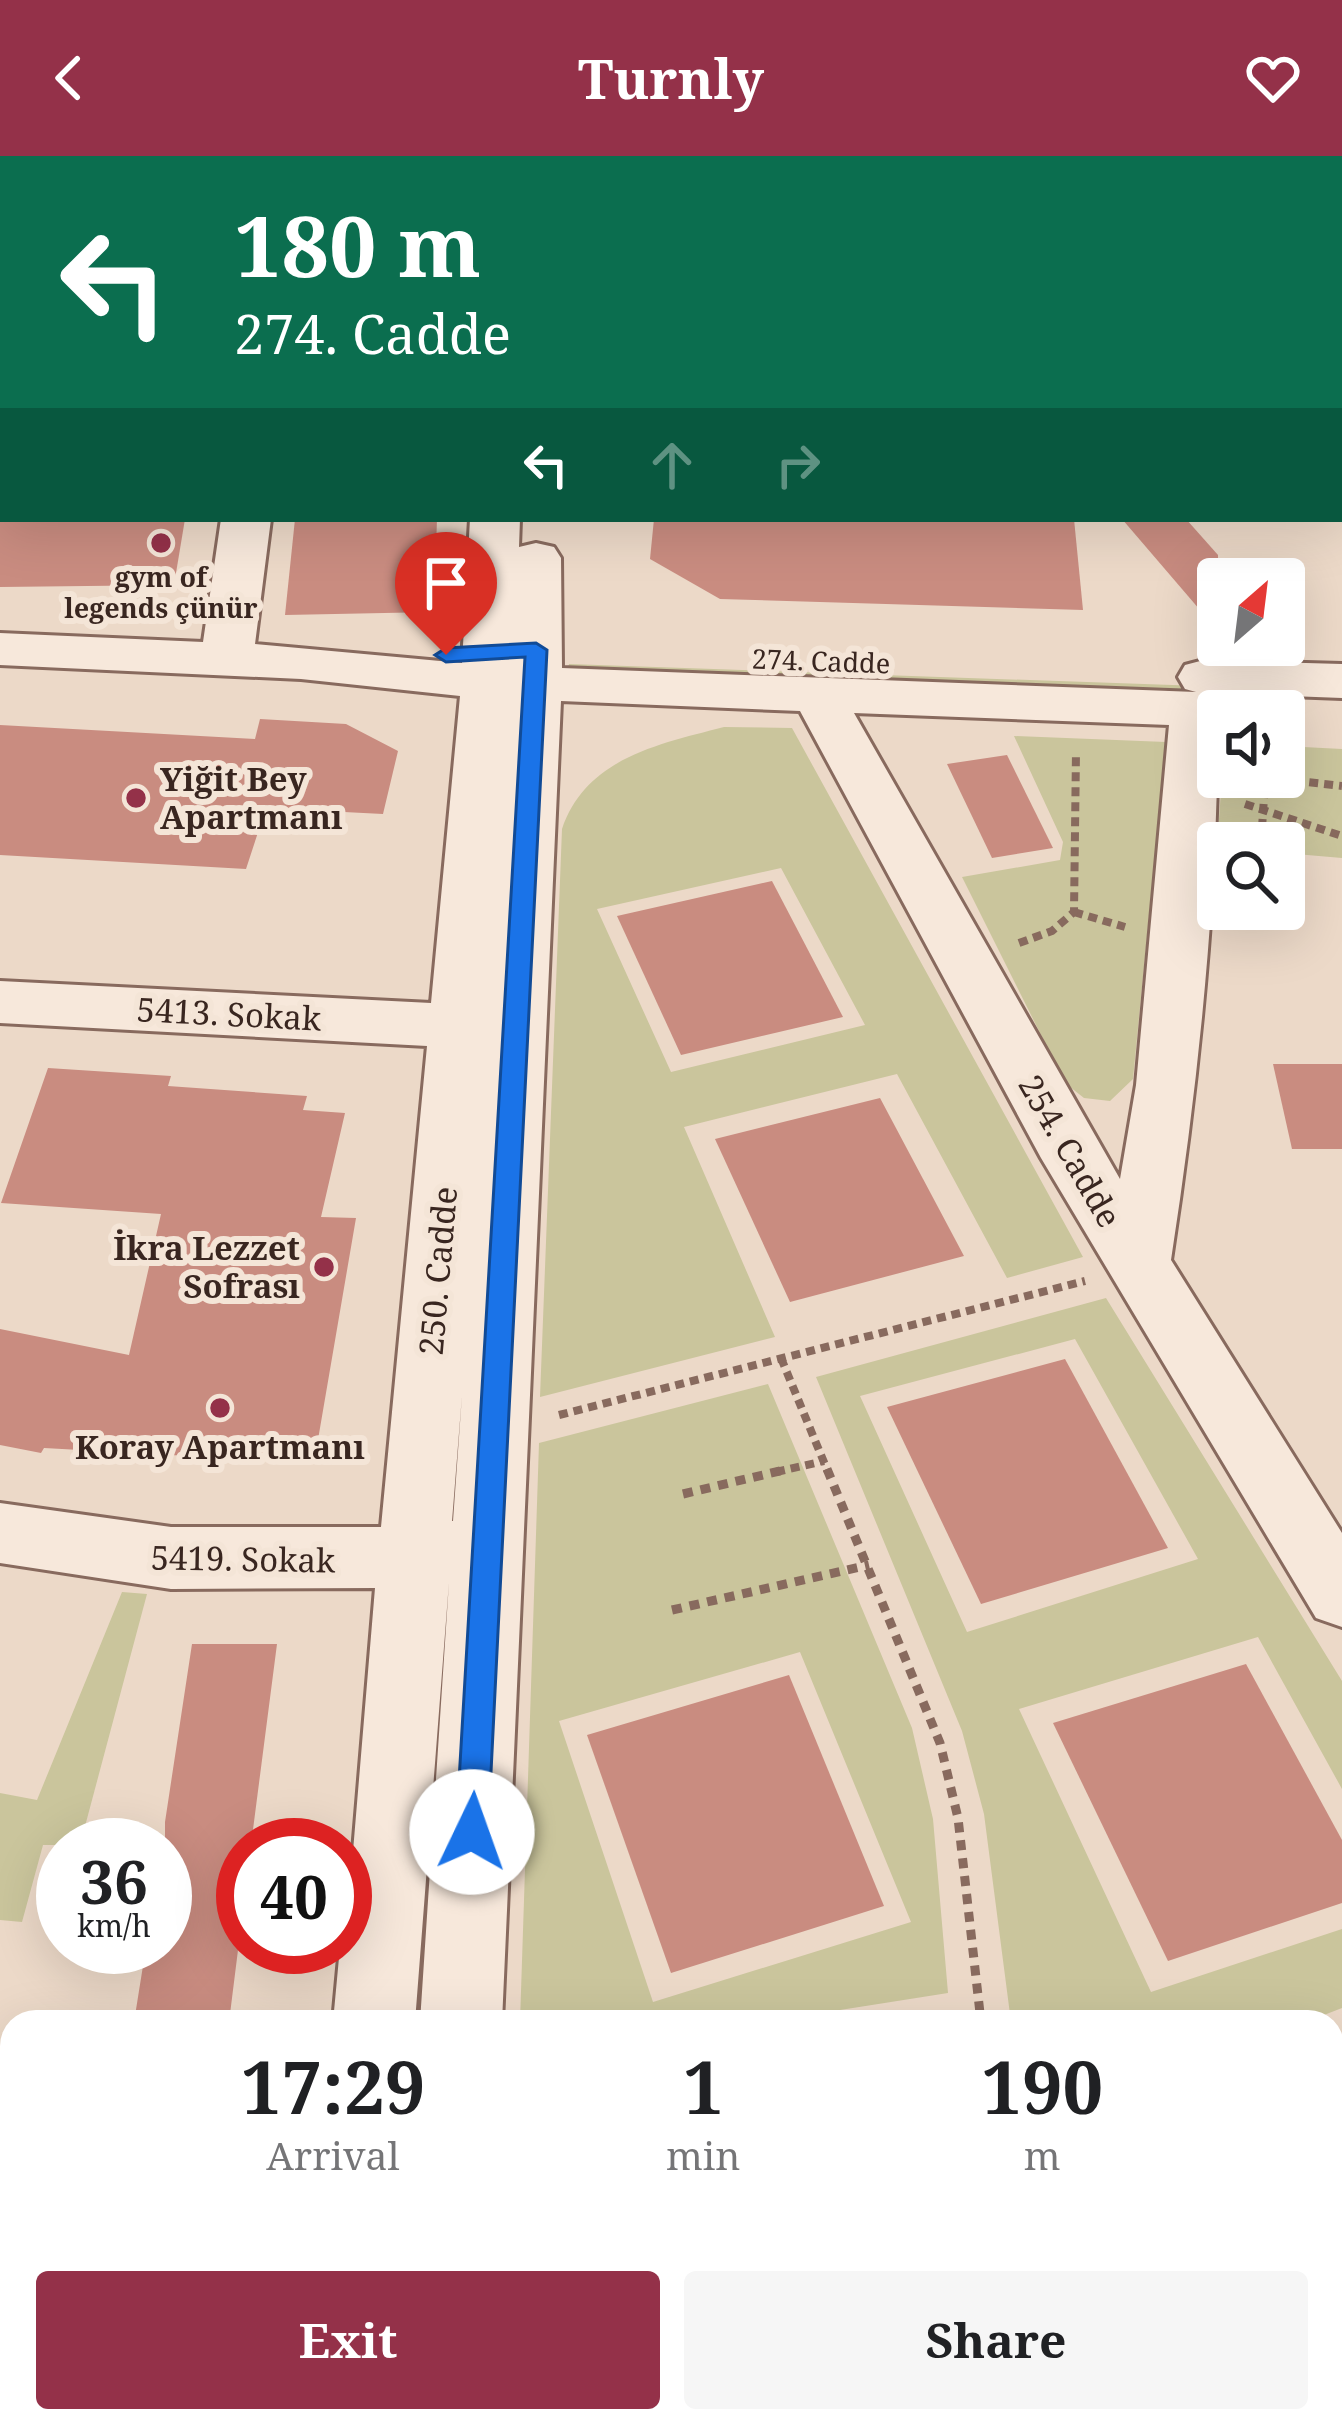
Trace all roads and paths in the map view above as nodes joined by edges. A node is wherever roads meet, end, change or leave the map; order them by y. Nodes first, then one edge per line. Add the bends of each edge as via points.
1 (246, 522) edge
2 (495, 522) edge
3 (536, 522) edge
4 (0, 649) edge
5 (227, 660) junction
6 (512, 666) junction
7 (1342, 681) edge
8 (727, 691) junction
9 (818, 695) junction
10 (1197, 709) joint
11 (1305, 713) edge
12 (1342, 714) edge
13 (1076, 738) dead end
14 (528, 783) junction
15 (1342, 786) edge
16 (1241, 803) dead end
17 (1261, 810) junction
18 (1261, 822) edge
19 (1342, 836) edge
20 (961, 958) junction
21 (0, 1002) edge
22 (458, 1026) junction
23 (1137, 1266) junction
24 (781, 1358) junction
25 (540, 1420) dead end
26 (824, 1461) junction
27 (683, 1494) dead end
28 (0, 1533) edge
29 (487, 1547) junction
30 (414, 1555) junction
31 (869, 1565) junction
32 (1342, 1595) edge
33 (672, 1610) dead end
34 (375, 2010) edge
35 (462, 2010) edge
36 (980, 2010) edge

1 - 5 street
2 - 6 street, 250. Cadde
3 - 6 street, 250. Cadde
4 - 5 street, 274. Cadde
5 - 6 street, 274. Cadde
6 - 7 street, 274. Cadde
6 - 8 street, 274. Cadde
6 - 14 street, 250. Cadde
6 - 22 street, 250. Cadde
8 - 9 street, 274. Cadde
8 - 14 street via 591,731
9 - 10 street, 274. Cadde
9 - 20 street, 254. Cadde
10 - 23 street via 1167,1085
11 - 12 street
13 - 20 path via 1074,912 1035,939
14 - 29 street, 250. Cadde
15 - 17 path via 1272,780
16 - 17 path
17 - 18 path
17 - 19 path
20 - 23 street, 254. Cadde
21 - 22 street, 5413. Sokak
22 - 30 street, 250. Cadde
23 - 24 path
23 - 32 street, 254. Cadde
24 - 25 path
24 - 26 path
26 - 27 path
26 - 31 path
28 - 30 street, 5419. Sokak via 195,1563
29 - 30 street, 5419. Sokak
29 - 35 street, 250. Cadde
30 - 34 street, 250. Cadde
31 - 33 path
31 - 36 path via 940,1743 958,1818

